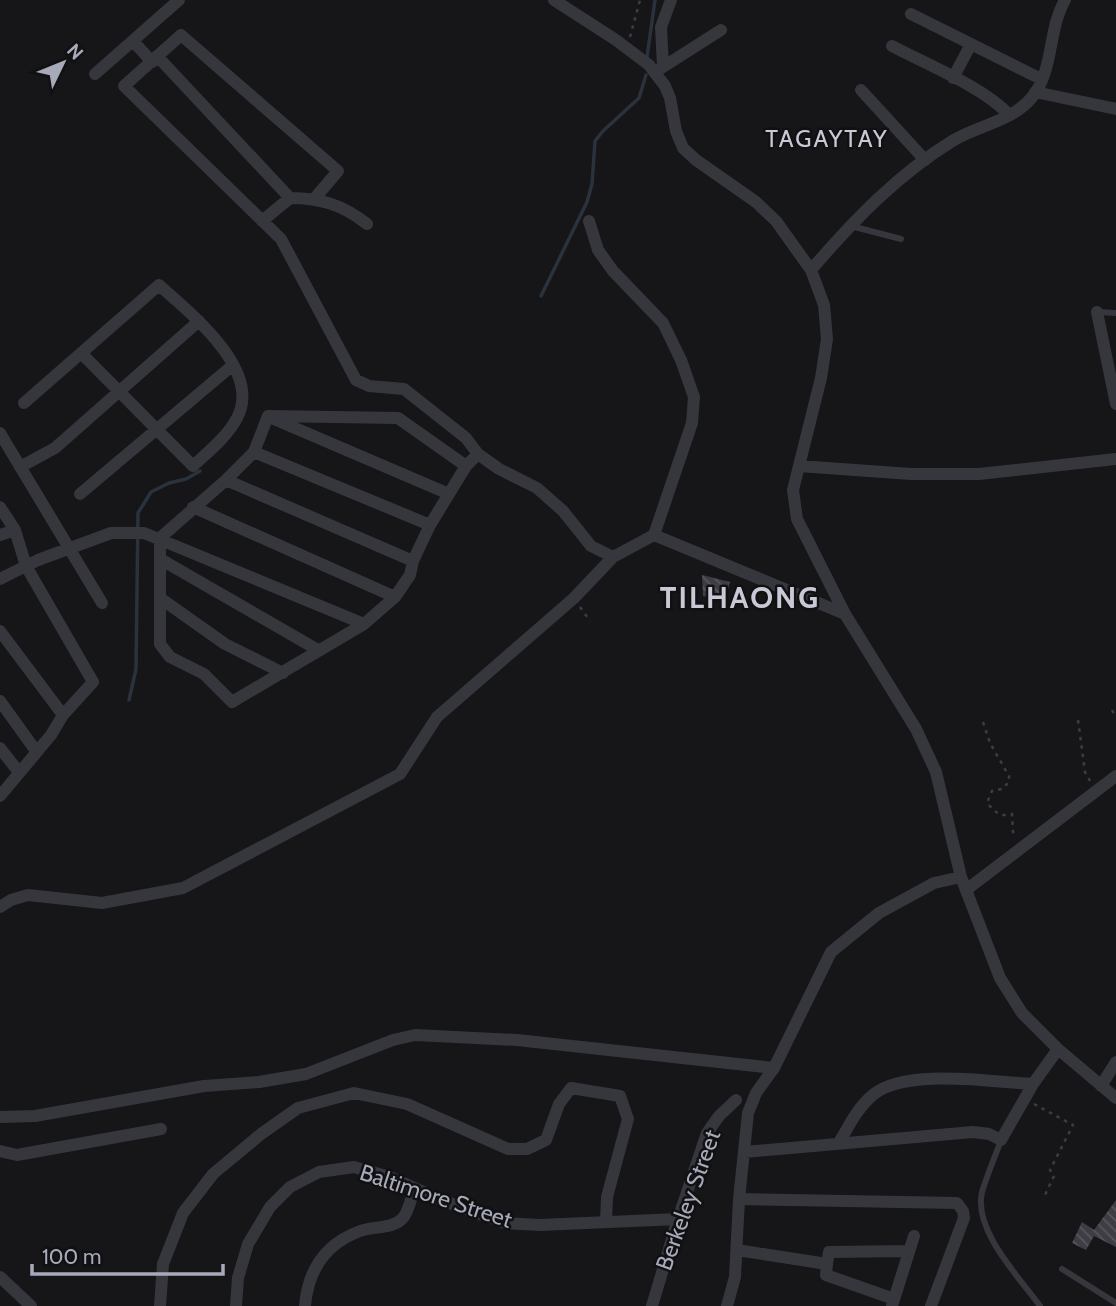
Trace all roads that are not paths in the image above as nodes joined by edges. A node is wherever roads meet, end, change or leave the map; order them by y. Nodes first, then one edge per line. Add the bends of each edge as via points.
1 (179, 0) edge
2 (554, 0) edge
3 (671, 0) edge
4 (1065, 0) edge
5 (911, 14) dead end
6 (721, 30) dead end
7 (133, 41) junction
8 (971, 44) junction
9 (892, 46) dead end
10 (155, 59) junction
11 (659, 69) junction
12 (95, 74) dead end
13 (953, 78) junction
14 (1041, 79) junction
15 (861, 90) dead end
16 (1035, 92) junction
17 (1116, 109) edge
18 (1009, 115) junction
19 (925, 160) junction
20 (290, 198) junction
21 (315, 198) junction
22 (262, 221) junction
23 (589, 221) dead end
24 (367, 224) dead end
25 (849, 225) junction
26 (901, 239) dead end
27 (811, 270) junction
28 (1097, 312) joint
29 (1116, 313) edge
30 (199, 321) junction
31 (81, 353) junction
32 (233, 365) junction
33 (119, 392) junction
34 (24, 402) dead end
35 (1116, 404) edge
36 (268, 416) junction
37 (156, 430) junction
38 (0, 433) edge
39 (254, 452) junction
40 (478, 454) junction
41 (1116, 459) edge
42 (799, 466) junction
43 (20, 467) junction
44 (466, 467) junction
45 (226, 480) junction
46 (80, 494) dead end
47 (449, 494) junction
48 (0, 507) edge
49 (193, 507) junction
50 (430, 526) junction
51 (15, 530) junction
52 (0, 535) edge
53 (654, 535) junction
54 (160, 538) junction
55 (69, 549) junction
56 (613, 557) junction
57 (160, 559) junction
58 (413, 561) junction
59 (26, 566) junction
60 (0, 579) edge
61 (395, 597) junction
62 (160, 598) junction
63 (102, 603) dead end
64 (845, 614) junction
65 (364, 624) junction
66 (0, 631) edge
67 (318, 650) junction
68 (283, 673) junction
69 (0, 701) edge
70 (63, 715) junction
71 (0, 748) edge
72 (36, 751) junction
73 (18, 771) junction
74 (1116, 776) edge
75 (1, 792) edge
76 (961, 877) junction
77 (966, 890) junction
78 (0, 907) edge
79 (1058, 1049) junction
80 (1116, 1062) edge
81 (774, 1068) junction
82 (1033, 1084) junction
83 (1101, 1086) junction
84 (1116, 1098) edge
85 (736, 1100) dead end
86 (0, 1117) edge
87 (161, 1129) dead end
88 (1001, 1140) junction
89 (839, 1143) junction
90 (0, 1151) edge
91 (744, 1152) junction
92 (415, 1188) junction
93 (739, 1199) junction
94 (678, 1219) junction
95 (606, 1222) junction
96 (914, 1236) dead end
97 (737, 1250) junction
98 (909, 1251) junction
99 (827, 1264) junction
100 (1062, 1269) dead end
101 (0, 1277) edge
102 (892, 1303) edge
103 (1116, 1303) edge
104 (31, 1306) edge
105 (160, 1306) edge
106 (236, 1306) edge
107 (305, 1306) edge
108 (652, 1306) edge
109 (727, 1306) edge
110 (931, 1306) edge
111 (1040, 1306) edge

1 - 7 street
2 - 11 street
3 - 11 street via 661,27
4 - 14 street
5 - 8 street
6 - 11 street
7 - 10 street
7 - 12 street
8 - 13 street
8 - 14 street
9 - 13 street
10 - 20 street
10 - 21 street via 181,35 338,171
10 - 22 street via 124,86
11 - 27 street via 683,148 776,221
13 - 18 street
14 - 16 street
15 - 19 street
16 - 17 street
16 - 18 street
18 - 19 street via 954,140
19 - 25 street
20 - 21 street
20 - 22 street
21 - 24 street
22 - 40 street via 281,239 356,380 369,386 404,389 466,438
23 - 53 street via 598,250 613,271 663,323 694,397 692,423
25 - 26 lane
25 - 27 street
27 - 42 street via 824,305 827,339
28 - 29 lane
28 - 35 street
30 - 31 street via 159,285
30 - 32 street via 222,345
30 - 33 street
31 - 33 street
31 - 34 street
32 - 37 street
32 - 37 street via 242,392 239,416 192,466
33 - 37 street
33 - 43 street via 55,448
36 - 39 street
36 - 44 street via 398,418
36 - 47 street
37 - 46 street
38 - 43 street
39 - 45 street
39 - 50 street
40 - 44 street
40 - 56 street via 537,488 591,546
41 - 42 street via 979,474
42 - 64 street via 793,490 797,519
43 - 55 street
44 - 47 street
45 - 49 street
45 - 58 street
47 - 50 street
48 - 51 street
49 - 54 street
49 - 61 street
50 - 58 street
51 - 52 street
51 - 59 street
53 - 56 street
53 - 64 street
54 - 55 street via 138,532 111,533
54 - 57 street
54 - 65 street
55 - 59 street
55 - 63 street
56 - 78 street via 574,598 437,717 400,774 183,888 102,903 28,895
57 - 62 street
57 - 67 street
58 - 61 street via 410,575
59 - 60 street
59 - 70 street via 93,682
61 - 65 street
62 - 68 street via 225,644
62 - 68 street via 160,643 170,657 204,674 232,702
64 - 76 street via 916,729 936,772
65 - 67 street
66 - 70 street
67 - 68 street
69 - 72 street
70 - 72 street
71 - 73 street
72 - 73 street
73 - 75 street
74 - 77 street
76 - 77 street
76 - 81 street via 934,883 879,912 831,952
77 - 79 street via 1000,978 1022,1013
79 - 82 street
79 - 83 street
80 - 83 street
81 - 86 street via 517,1040 415,1035 306,1074 204,1086 34,1116
81 - 91 street via 748,1113
82 - 88 street
82 - 89 street via 904,1080 875,1093 855,1114
83 - 84 street
85 - 94 street, Berkeley Street via 707,1133
87 - 90 street via 17,1156
88 - 89 street via 974,1132
88 - 111 lane via 982,1193 981,1214 989,1235
89 - 91 street
91 - 93 street
92 - 95 street, Baltimore Street via 505,1223
92 - 106 street, Baltimore Street via 354,1167 319,1172 290,1187 270,1207 248,1244
92 - 107 street via 404,1218 360,1230 323,1256 312,1270
93 - 97 street
93 - 110 street via 957,1203 964,1218
94 - 95 street, Baltimore Street
94 - 108 street, Berkeley Street
95 - 105 street via 607,1197 628,1119 620,1096 571,1088 559,1104 545,1140 527,1149 508,1149 407,1104 354,1093 298,1108 213,1174 183,1213 163,1264
96 - 98 street
97 - 99 street
97 - 109 street
98 - 99 street via 830,1252
98 - 102 street
99 - 102 street via 826,1275
100 - 103 lane
101 - 104 street

